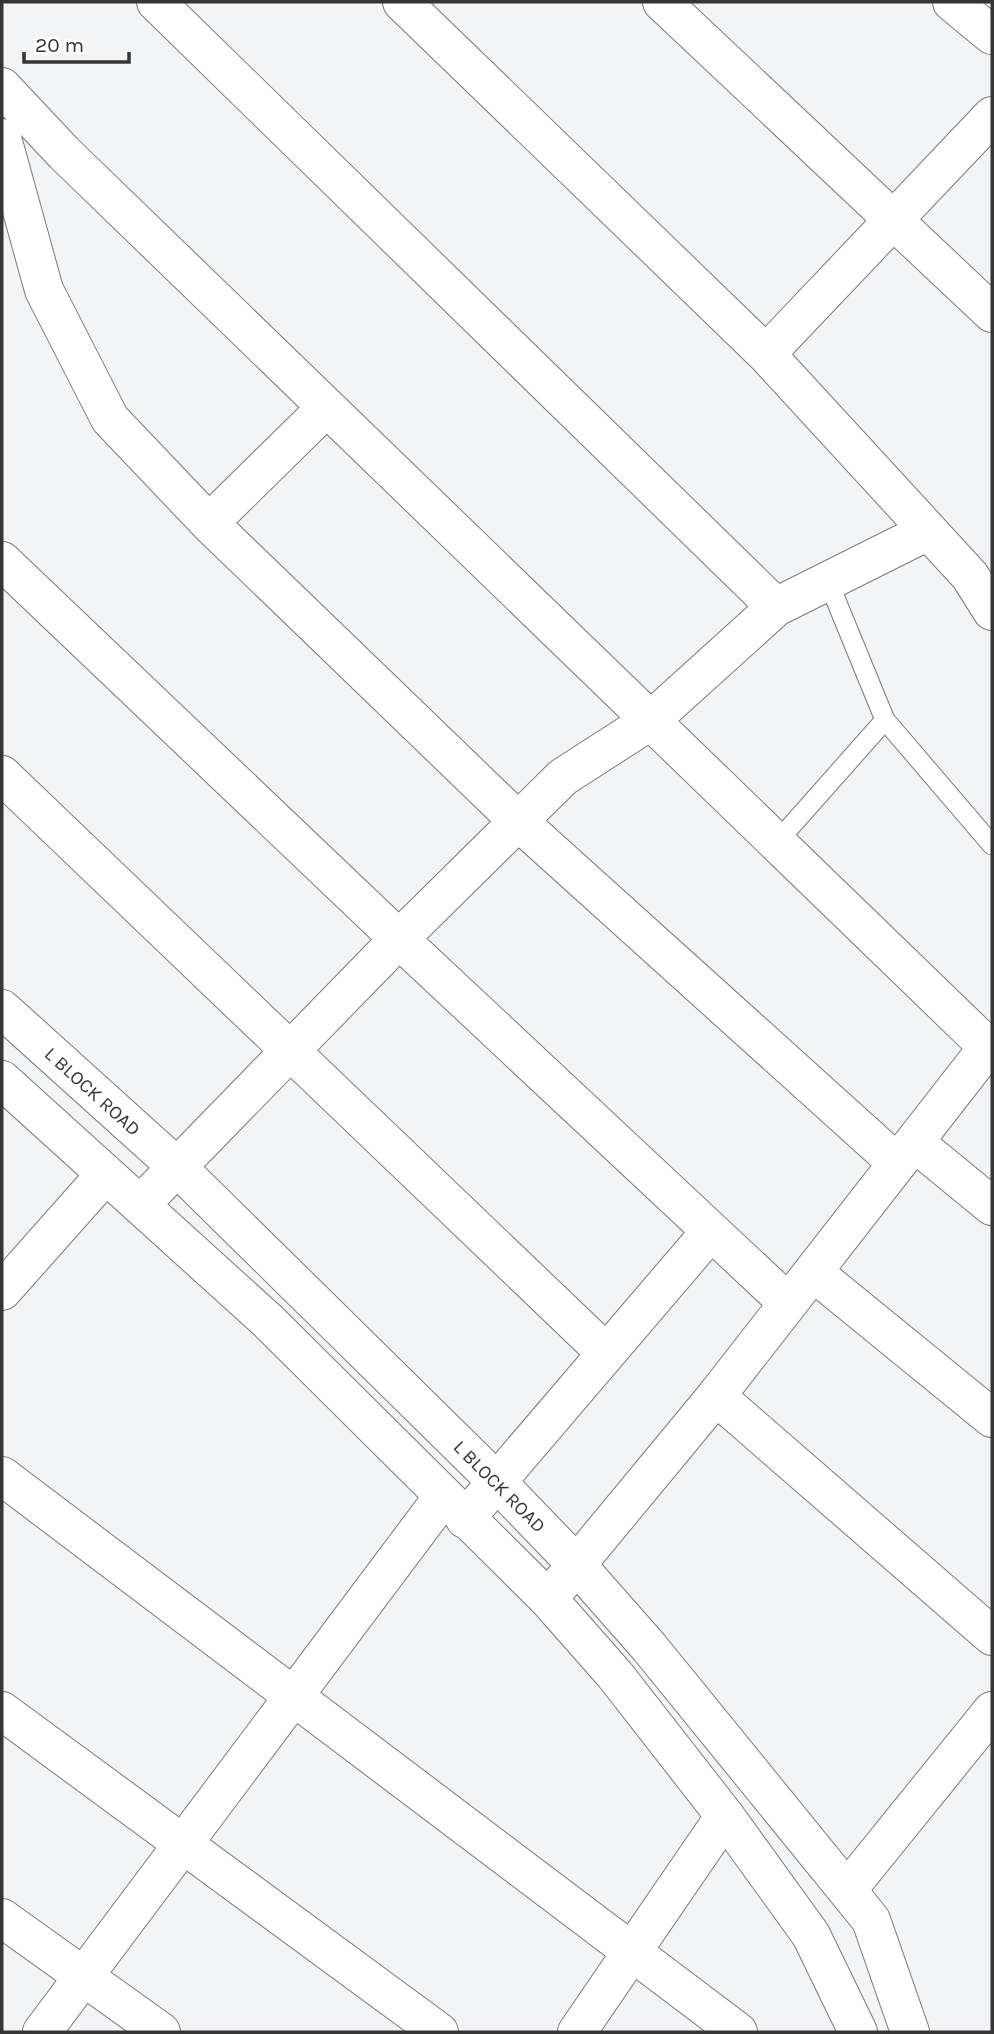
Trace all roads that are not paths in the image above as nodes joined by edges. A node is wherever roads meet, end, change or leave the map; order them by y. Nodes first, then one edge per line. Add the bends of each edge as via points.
1 (156, 2) edge
2 (402, 2) edge
3 (662, 2) edge
4 (952, 2) edge
5 (992, 35) edge
6 (2, 87) edge
7 (2, 138) edge
8 (985, 138) edge
9 (895, 219) junction
10 (992, 313) edge
11 (766, 354) junction
12 (326, 408) junction
13 (209, 523) junction
14 (928, 531) junction
15 (2, 561) edge
16 (828, 581) junction
17 (776, 607) junction
18 (992, 611) edge
19 (885, 720) junction
20 (649, 721) junction
21 (2, 775) edge
22 (518, 821) junction
23 (776, 843) junction
24 (992, 845) edge
25 (399, 939) junction
26 (2, 1009) edge
27 (990, 1045) edge
28 (290, 1051) junction
29 (2, 1080) edge
30 (906, 1153) junction
31 (177, 1167) junction
32 (105, 1175) junction
33 (141, 1206) junction
34 (992, 1206) edge
35 (711, 1231) junction
36 (813, 1272) junction
37 (2, 1291) edge
38 (789, 1303) junction
39 (606, 1353) junction
40 (716, 1396) junction
41 (992, 1418) edge
42 (2, 1476) edge
43 (496, 1481) junction
44 (454, 1508) junction
45 (575, 1563) junction
46 (548, 1599) junction
47 (992, 1636) edge
48 (293, 1697) junction
49 (2, 1711) edge
50 (992, 1711) edge
51 (725, 1816) junction
52 (183, 1844) junction
53 (848, 1889) junction
54 (2, 1918) edge
55 (632, 1952) junction
56 (82, 1977) junction
57 (42, 2032) edge
58 (161, 2032) edge
59 (439, 2032) edge
60 (577, 2032) edge
61 (738, 2032) edge
62 (858, 2032) edge
63 (910, 2032) edge

1 - 17 street
2 - 11 street
3 - 9 street
4 - 5 street
6 - 12 street
7 - 13 street via 44,290 110,419
8 - 9 street
9 - 10 street
9 - 11 street
11 - 14 street
12 - 13 street
12 - 20 street
13 - 22 street
14 - 16 street
14 - 18 street via 970,576
15 - 25 street
16 - 17 street
16 - 19 lane
17 - 20 street
19 - 23 lane
19 - 24 lane
20 - 22 street via 563,777
20 - 23 street
21 - 28 street
22 - 25 street
22 - 30 street
23 - 27 street
25 - 28 street
25 - 35 street
26 - 31 street, L BLOCK ROAD
27 - 30 street
28 - 31 street
28 - 39 street
29 - 32 street
30 - 34 street
30 - 36 street
31 - 33 street
31 - 43 street, L BLOCK ROAD
32 - 33 street
32 - 37 street
33 - 44 street via 268,1321
35 - 38 street
35 - 39 street
36 - 38 street
36 - 41 street
38 - 40 street
39 - 43 street
40 - 45 street
40 - 47 street
42 - 48 street
43 - 44 street
43 - 45 street, L BLOCK ROAD
44 - 46 street
44 - 48 street
45 - 46 street
45 - 53 street, L BLOCK ROAD
46 - 51 street via 615,1675
48 - 52 street
48 - 55 street
49 - 52 street
50 - 53 street
51 - 55 street
51 - 62 street via 811,1935
52 - 56 street
52 - 59 street
53 - 63 street, L BLOCK ROAD via 871,1920
54 - 56 street
55 - 60 street
55 - 61 street
56 - 57 street
56 - 58 street

